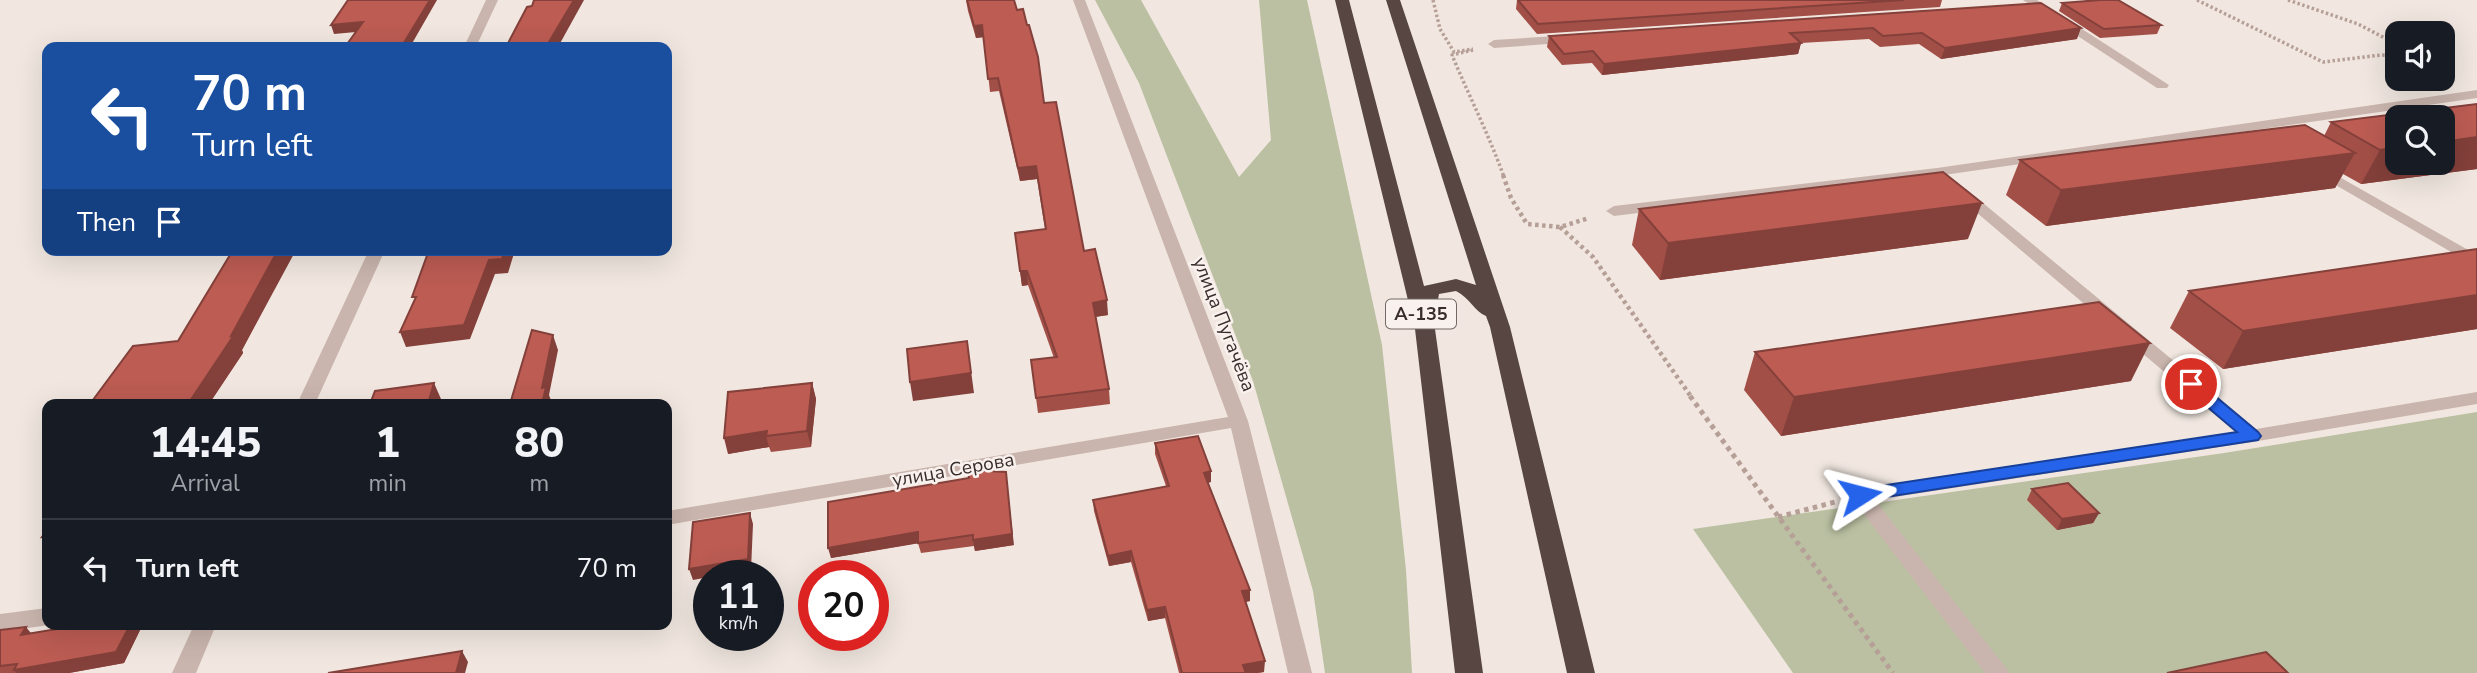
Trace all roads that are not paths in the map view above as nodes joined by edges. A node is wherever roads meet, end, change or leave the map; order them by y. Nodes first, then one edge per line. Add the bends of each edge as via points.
1 (492, 0) edge
2 (1079, 0) edge
3 (1342, 0) edge
4 (1393, 0) edge
5 (2034, 3) edge
6 (2012, 8) edge
7 (1590, 38) edge
8 (472, 42) edge
9 (1494, 44) road end
10 (2162, 85) dead end
11 (2477, 94) edge
12 (2247, 127) junction
13 (2270, 141) edge
14 (2304, 161) edge
15 (1937, 172) junction
16 (1614, 211) road end
17 (374, 256) edge
18 (2477, 262) edge
19 (1500, 327) junction
20 (1425, 329) junction
21 (2477, 398) edge
22 (308, 399) edge
23 (1239, 421) junction
24 (2252, 436) junction
25 (672, 516) edge
26 (42, 618) edge
27 (0, 623) edge
28 (203, 630) edge
29 (184, 673) edge
30 (1300, 673) edge
31 (1469, 673) edge
32 (1581, 673) edge
33 (1998, 673) edge

1 - 8 street
2 - 23 street, улица Пугачёва
3 - 20 highway, А-135
4 - 19 highway
5 - 6 street
5 - 10 street
7 - 9 street
11 - 12 street
12 - 13 street
12 - 15 street
14 - 18 street
15 - 16 street
15 - 24 street
17 - 22 street
19 - 20 highway via 1479,293 1463,285 1429,291
19 - 32 highway
20 - 31 highway, А-135
21 - 24 street
23 - 25 street, улица Серова
23 - 30 street, улица Пугачёва
24 - 33 street via 1860,495
26 - 27 street
28 - 29 street

